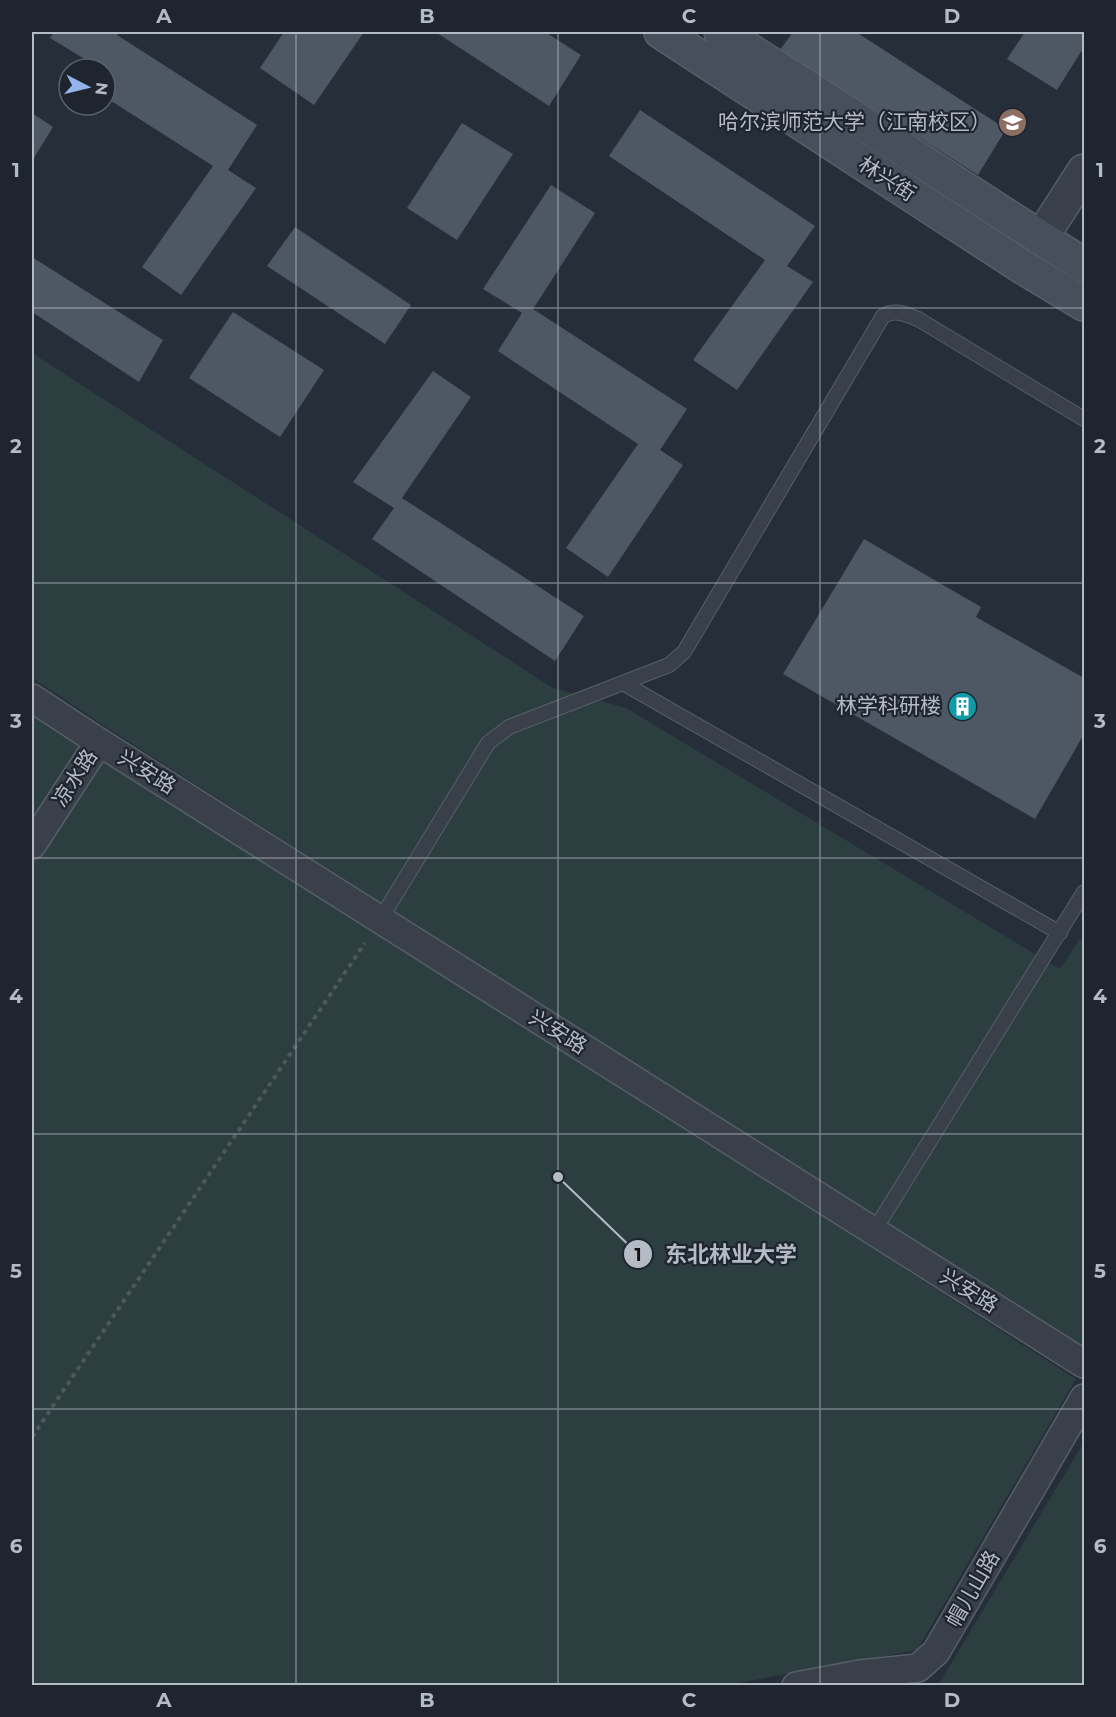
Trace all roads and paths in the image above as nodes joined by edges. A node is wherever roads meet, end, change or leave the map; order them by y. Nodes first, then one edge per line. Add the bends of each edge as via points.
1 (661, 32) edge
2 (721, 32) edge
3 (1084, 171) edge
4 (1041, 238) junction
5 (1084, 265) edge
6 (1084, 304) edge
7 (1084, 419) edge
8 (623, 683) junction
9 (32, 698) edge
10 (99, 742) junction
11 (32, 845) edge
12 (1084, 892) edge
13 (1072, 912) junction
14 (380, 920) junction
15 (1084, 920) edge
16 (1060, 933) junction
17 (874, 1232) junction
18 (1084, 1364) edge
19 (1084, 1398) edge
20 (32, 1437) edge
21 (796, 1686) edge

1 - 6 main road, 林兴街
2 - 4 main road, 林兴街
3 - 4 street
4 - 5 main road, 林兴街
7 - 8 lane via 918,319 904,313 884,316 684,652 669,665
8 - 14 lane via 509,727 488,743
8 - 16 lane
9 - 10 street, 兴安路
10 - 11 street, 凉水路
10 - 14 street, 兴安路
12 - 13 lane
13 - 15 lane
13 - 16 lane
14 - 17 street, 兴安路
14 - 20 path
16 - 17 lane
17 - 18 street, 兴安路
19 - 21 street, 帽儿山路 via 936,1652 918,1668

